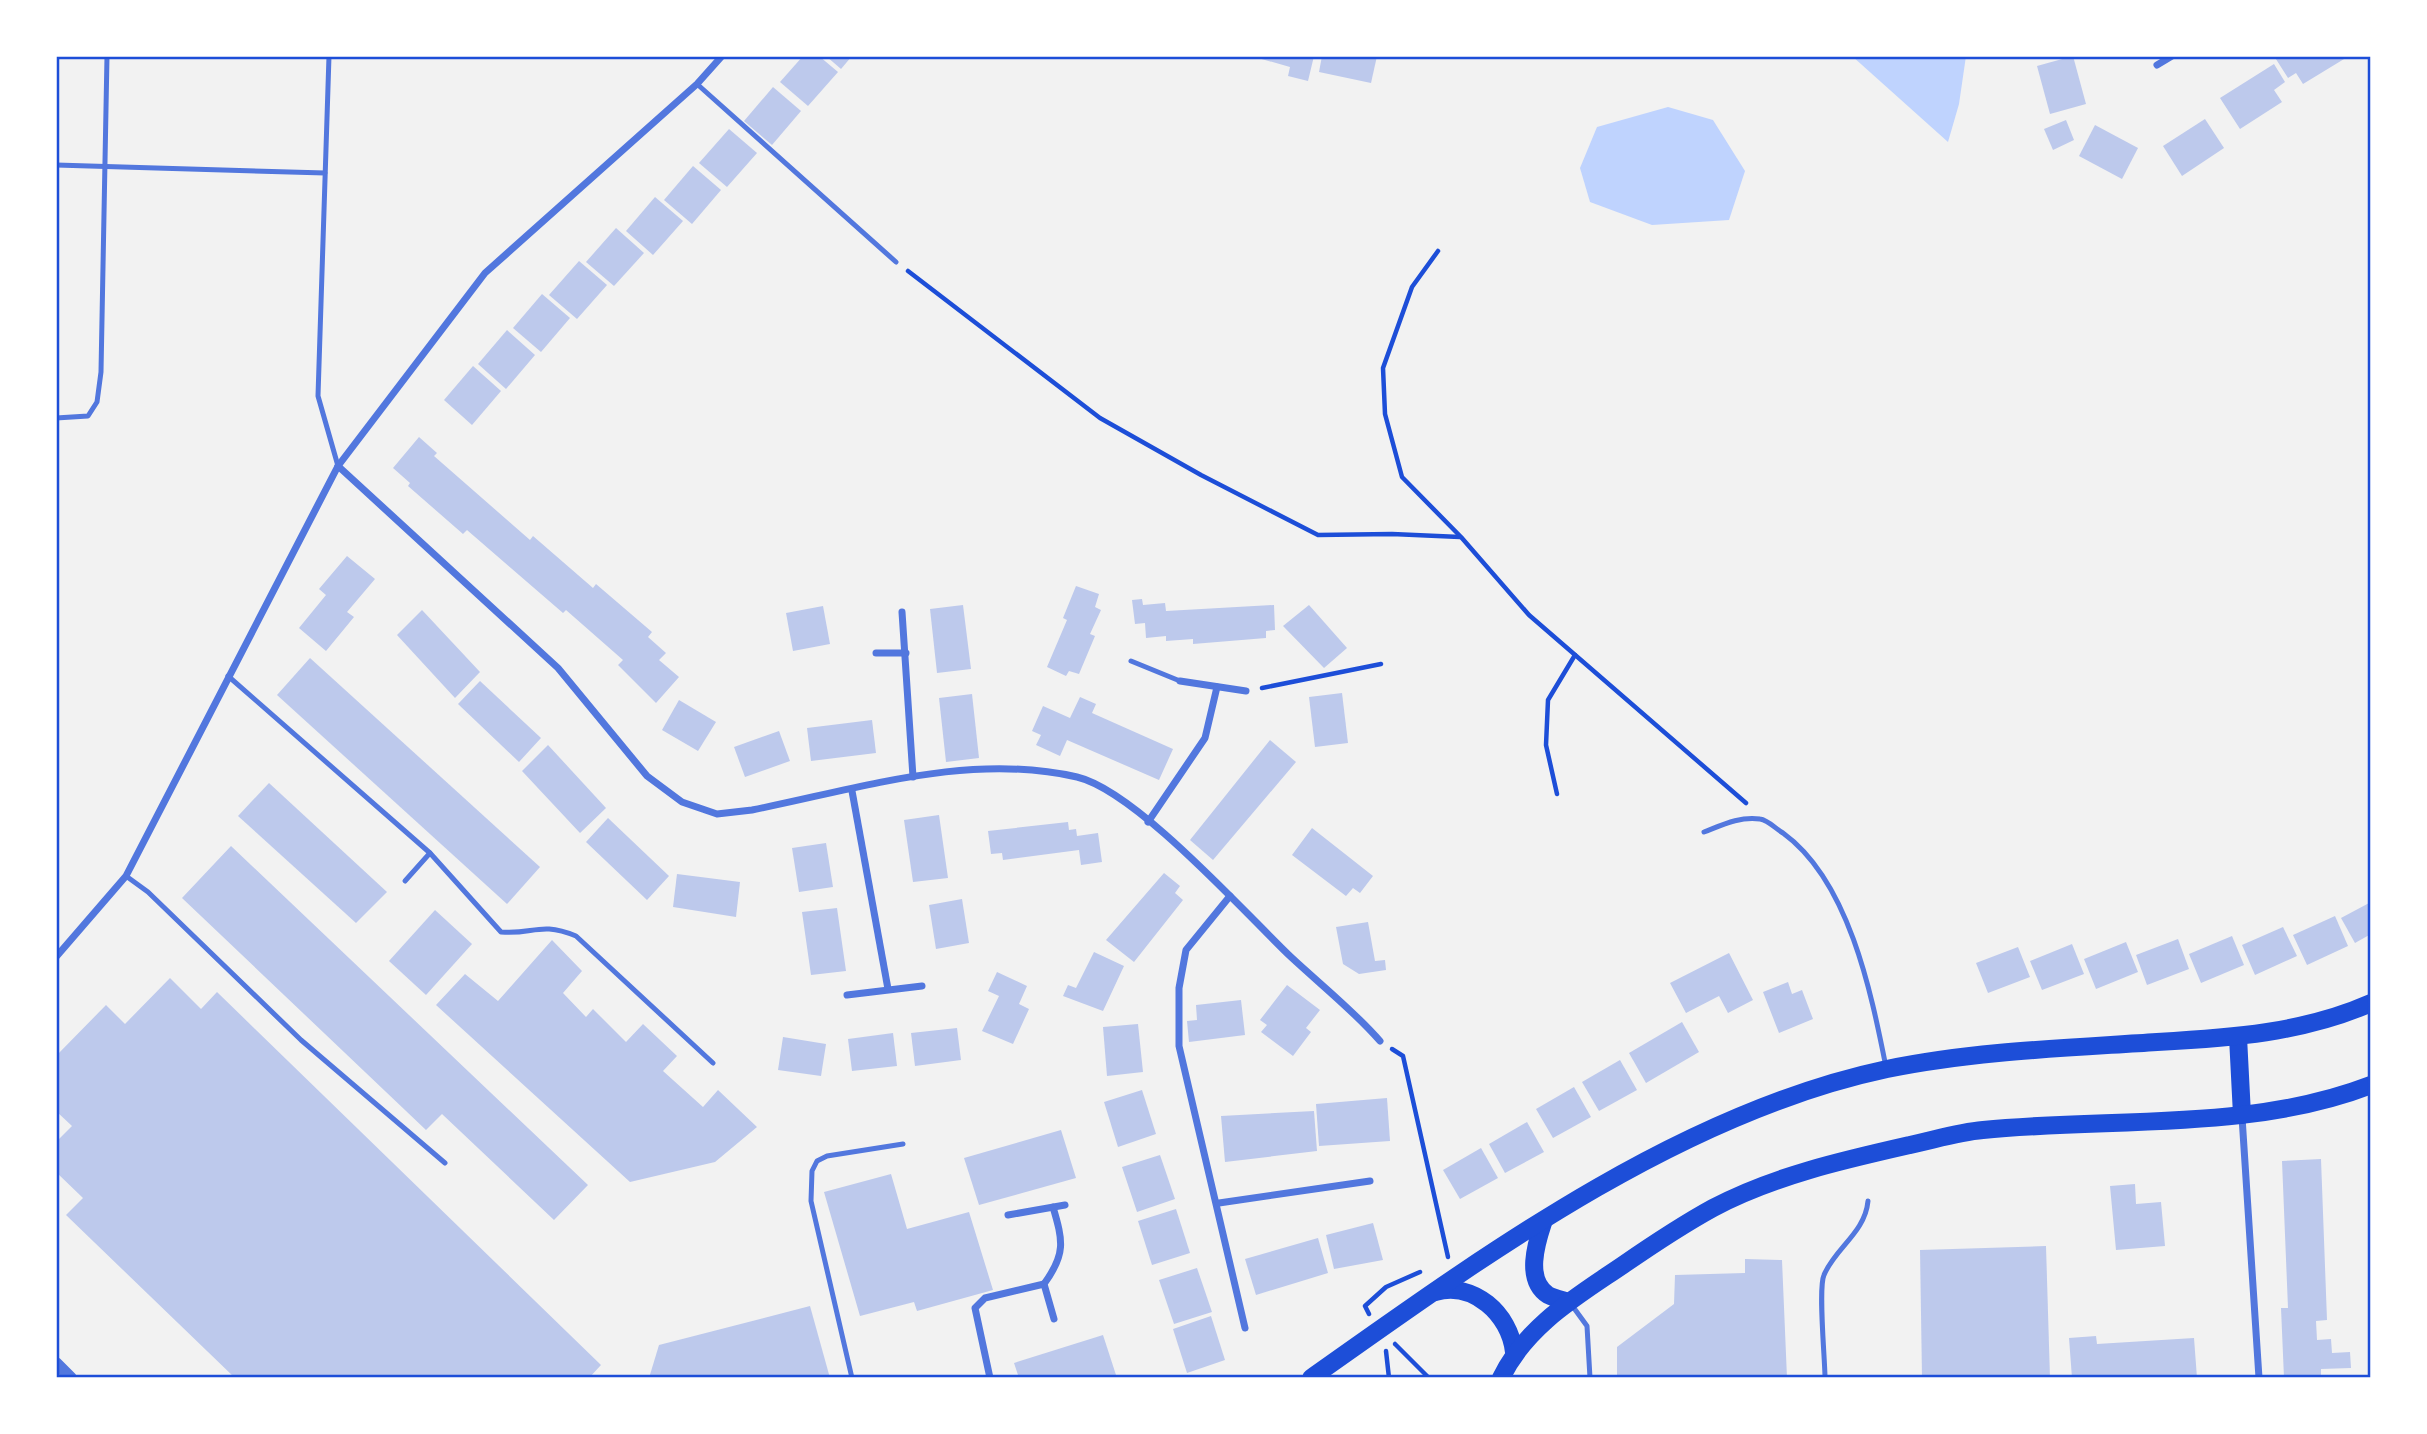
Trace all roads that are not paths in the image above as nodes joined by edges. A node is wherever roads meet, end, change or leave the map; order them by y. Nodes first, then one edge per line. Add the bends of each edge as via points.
1 (107, 56) edge
2 (329, 56) edge
3 (722, 56) edge
4 (2172, 56) edge
5 (2157, 65) dead end
6 (697, 84) junction
7 (56, 165) edge
8 (102, 167) junction
9 (325, 173) junction
10 (896, 262) road end
11 (56, 418) edge
12 (338, 466) junction
13 (902, 612) dead end
14 (876, 653) dead end
15 (906, 653) junction
16 (1131, 661) dead end
17 (228, 676) junction
18 (1180, 681) joint
19 (1217, 687) junction
20 (1246, 691) road end
21 (913, 777) junction
22 (852, 791) junction
23 (1148, 822) junction
24 (1704, 832) dead end
25 (430, 853) junction
26 (126, 876) junction
27 (405, 881) dead end
28 (1230, 896) junction
29 (56, 957) edge
30 (922, 986) dead end
31 (888, 989) junction
32 (847, 995) dead end
33 (2371, 1003) edge
34 (2238, 1037) junction
35 (1380, 1041) road end
36 (713, 1063) dead end
37 (1887, 1069) junction
38 (2371, 1085) edge
39 (2242, 1115) junction
40 (903, 1144) dead end
41 (445, 1163) dead end
42 (1370, 1181) dead end
43 (1868, 1201) dead end
44 (1219, 1203) junction
45 (1065, 1205) dead end
46 (1053, 1207) junction
47 (1009, 1215) dead end
48 (1543, 1223) junction
49 (1044, 1284) junction
50 (1431, 1293) junction
51 (1569, 1302) junction
52 (1054, 1319) dead end
53 (1245, 1328) dead end
54 (1514, 1352) junction
55 (56, 1363) edge
56 (71, 1378) edge
57 (852, 1378) edge
58 (990, 1378) edge
59 (1311, 1378) edge
60 (1501, 1378) edge
61 (1590, 1378) edge
62 (1825, 1378) edge
63 (2259, 1378) edge

1 - 8 lane
2 - 9 lane
3 - 6 street
4 - 5 street
6 - 10 lane
6 - 12 street via 485,273
7 - 8 lane
8 - 9 lane
8 - 11 lane via 97,402 88,416
9 - 12 lane via 318,396
12 - 17 street
12 - 22 street via 558,668 647,776 682,802 718,814
13 - 15 street
14 - 15 street
15 - 21 street
16 - 18 lane
17 - 25 lane
17 - 26 street
18 - 19 street
19 - 20 street
19 - 23 street via 1205,738
21 - 22 street
21 - 23 street via 974,768 1080,778 1117,796
22 - 31 street
23 - 28 street
24 - 37 lane via 1737,820 1763,819 1791,839 1822,874 1869,986
25 - 27 lane
25 - 36 lane via 501,932 540,927 576,936
26 - 29 street
26 - 41 lane via 301,1040
28 - 35 street
28 - 44 street via 1186,950 1179,988 1180,1046
30 - 31 street
31 - 32 street
33 - 34 main road via 2309,1025
34 - 37 main road via 1966,1056
34 - 39 main road
37 - 48 main road via 1802,1092 1727,1121
38 - 39 main road via 2322,1101
39 - 51 main road via 1980,1130 1863,1156 1793,1176 1715,1207
39 - 63 street
40 - 57 lane via 827,1156 811,1171 811,1201
42 - 44 street
43 - 62 lane via 1856,1233 1823,1276
44 - 53 street
45 - 46 street
46 - 47 street
46 - 49 street via 1062,1251
48 - 50 main road
48 - 51 main road via 1536,1245 1536,1280 1548,1294
49 - 52 street
49 - 58 street via 985,1298 975,1308
50 - 54 main road via 1455,1288 1472,1293 1507,1324
50 - 59 main road
51 - 54 main road via 1537,1326
51 - 61 lane via 1587,1326
54 - 60 main road
55 - 56 street

